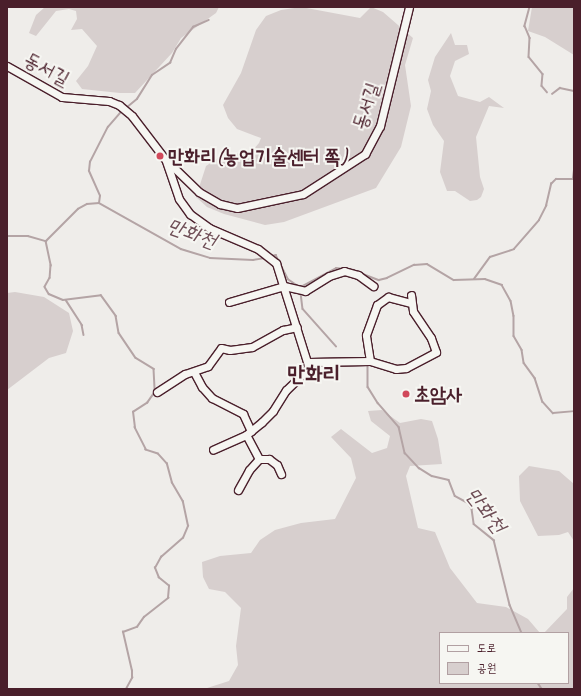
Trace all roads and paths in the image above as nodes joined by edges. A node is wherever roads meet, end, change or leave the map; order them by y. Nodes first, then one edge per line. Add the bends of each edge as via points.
1 (409, 7) edge
2 (7, 66) edge
3 (165, 159) junction
4 (178, 172) junction
5 (171, 177) junction
6 (284, 286) junction
7 (373, 286) dead end
8 (229, 302) dead end
9 (297, 327) junction
10 (370, 360) junction
11 (308, 362) junction
12 (194, 372) junction
13 (157, 392) dead end
14 (248, 433) junction
15 (213, 450) dead end
16 (259, 459) junction
17 (280, 474) dead end
18 (238, 490) dead end

1 - 4 street, 동서길 via 380,126 365,154 303,194 237,208 220,204 199,192
2 - 3 street, 동서길 via 62,97 109,101 124,109
3 - 4 street, 동서길
3 - 5 street, 동서길
4 - 5 street
5 - 6 street, 동서길 via 183,206 200,222 270,257
6 - 7 street via 300,292 344,271 358,275
6 - 8 street
6 - 9 street, 동서길
9 - 11 street, 동서길
9 - 12 street via 283,330 252,347 230,350 221,348 208,366
10 - 10 street via 396,369 406,368 436,352 431,338 417,318 411,299 388,297 377,305 366,335
10 - 11 street
11 - 14 street via 309,368 305,374 286,390 273,411
12 - 13 street via 185,374
12 - 14 street via 212,398 243,414
14 - 15 street
14 - 16 street
16 - 17 street via 269,459 277,465
16 - 18 street via 249,470

